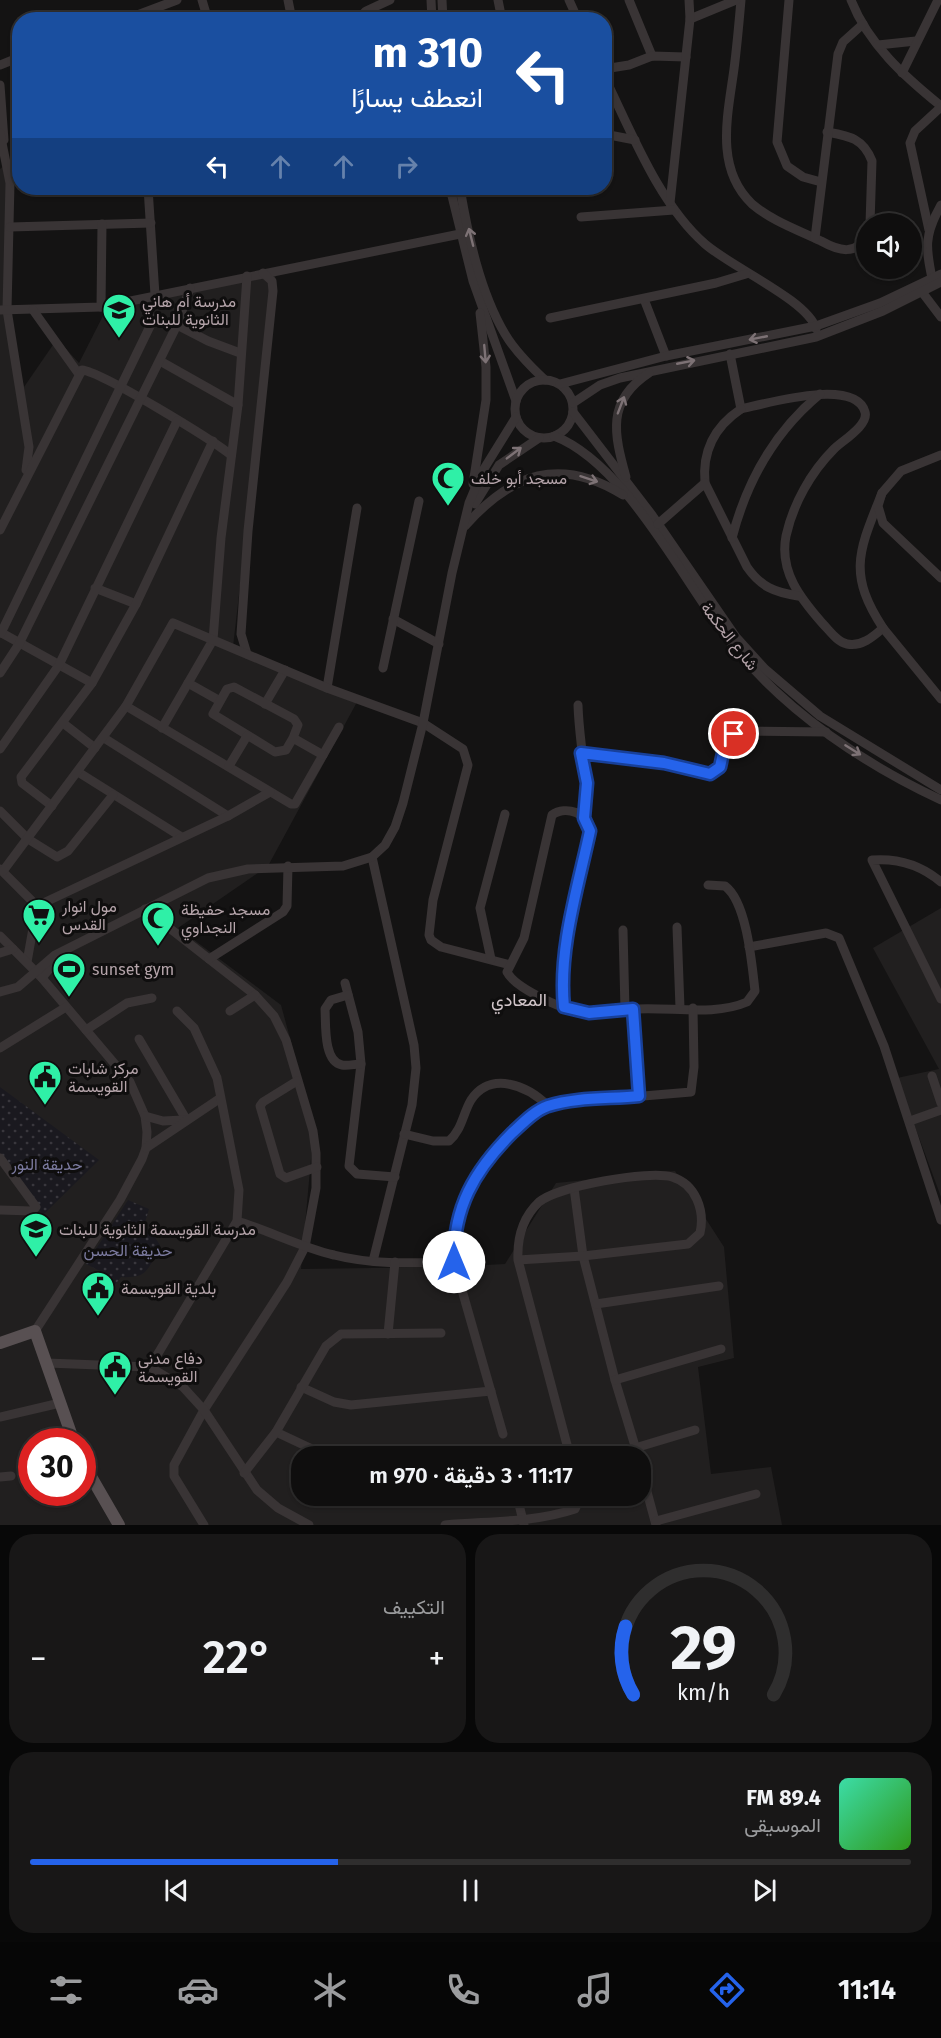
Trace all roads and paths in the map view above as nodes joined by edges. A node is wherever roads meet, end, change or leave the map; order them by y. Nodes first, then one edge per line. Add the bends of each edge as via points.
1 (177, 0) edge
2 (390, 0) edge
3 (629, 0) edge
4 (689, 0) edge
5 (736, 0) edge
6 (741, 0) edge
7 (789, 0) edge
8 (851, 0) edge
9 (939, 1) edge
10 (145, 12) edge
11 (369, 12) edge
12 (690, 20) junction
13 (863, 24) junction
14 (916, 40) junction
15 (878, 45) junction
16 (652, 56) junction
17 (686, 57) junction
18 (612, 68) edge
19 (902, 73) junction
20 (0, 85) edge
21 (612, 93) edge
22 (941, 107) edge
23 (827, 132) junction
24 (0, 133) edge
25 (612, 136) edge
26 (635, 140) junction
27 (3, 157) edge
28 (821, 182) junction
29 (149, 195) edge
30 (452, 195) edge
31 (462, 195) edge
32 (941, 205) edge
33 (672, 207) junction
34 (870, 213) edge
35 (581, 217) dead end
36 (151, 223) junction
37 (102, 224) junction
38 (10, 227) junction
39 (929, 230) junction
40 (460, 234) junction
41 (814, 238) junction
42 (856, 247) edge
43 (263, 273) junction
44 (746, 274) junction
45 (247, 276) junction
46 (937, 280) edge
47 (190, 288) junction
48 (919, 289) junction
49 (155, 295) junction
50 (477, 296) junction
51 (644, 298) junction
52 (101, 307) junction
53 (3, 310) edge
54 (33, 310) junction
55 (941, 317) edge
56 (154, 318) dead end
57 (550, 318) dead end
58 (177, 325) junction
59 (816, 326) junction
60 (816, 337) junction
61 (240, 353) junction
62 (730, 354) junction
63 (666, 356) junction
64 (160, 361) junction
65 (657, 368) junction
66 (78, 373) junction
67 (544, 380) junction
68 (560, 384) junction
69 (120, 388) junction
70 (821, 394) junction
71 (140, 399) junction
72 (516, 401) junction
73 (238, 405) junction
74 (573, 408) junction
75 (741, 409) junction
76 (516, 417) junction
77 (177, 421) junction
78 (554, 436) junction
79 (538, 438) junction
80 (213, 441) junction
81 (231, 455) junction
82 (941, 455) edge
83 (26, 476) junction
84 (628, 482) junction
85 (705, 483) junction
86 (882, 494) junction
87 (630, 499) junction
88 (418, 501) dead end
89 (470, 503) junction
90 (357, 508) dead end
91 (658, 524) junction
92 (465, 526) junction
93 (0, 530) edge
94 (460, 536) junction
95 (732, 538) junction
96 (941, 579) edge
97 (95, 588) junction
98 (798, 596) junction
99 (136, 603) junction
100 (393, 619) junction
101 (883, 628) junction
102 (0, 633) edge
103 (213, 640) junction
104 (20, 644) junction
105 (439, 644) junction
106 (247, 654) junction
107 (59, 665) junction
108 (383, 668) dead end
109 (285, 670) junction
110 (0, 673) edge
111 (92, 683) junction
112 (188, 683) junction
113 (327, 688) junction
114 (941, 696) edge
115 (220, 701) junction
116 (265, 704) junction
117 (578, 705) dead end
118 (126, 706) junction
119 (63, 723) junction
120 (423, 723) junction
121 (339, 727) dead end
122 (162, 728) junction
123 (826, 732) junction
124 (247, 736) junction
125 (104, 738) junction
126 (293, 738) junction
127 (95, 748) junction
128 (0, 749) edge
129 (581, 753) junction
130 (323, 755) junction
131 (229, 766) junction
132 (78, 772) junction
133 (941, 790) edge
134 (270, 792) junction
135 (113, 795) junction
136 (941, 800) edge
137 (52, 806) junction
138 (0, 811) edge
139 (506, 814) dead end
140 (228, 816) junction
141 (584, 818) junction
142 (180, 836) junction
143 (28, 838) junction
144 (372, 857) junction
145 (288, 866) junction
146 (1, 870) edge
147 (941, 882) edge
148 (708, 885) dead end
149 (37, 906) junction
150 (145, 909) junction
151 (677, 927) dead end
152 (623, 930) dead end
153 (0, 936) edge
154 (749, 947) junction
155 (13, 949) junction
156 (0, 953) edge
157 (59, 953) junction
158 (209, 959) junction
159 (491, 959) junction
160 (28, 963) junction
161 (510, 965) junction
162 (39, 975) junction
163 (345, 983) dead end
164 (0, 992) edge
165 (255, 995) junction
166 (348, 995) junction
167 (152, 998) dead end
168 (941, 999) edge
169 (66, 1007) junction
170 (564, 1007) junction
171 (680, 1008) junction
172 (693, 1008) junction
173 (629, 1009) junction
174 (177, 1011) dead end
175 (230, 1011) dead end
176 (86, 1030) junction
177 (139, 1039) dead end
178 (0, 1047) edge
179 (362, 1064) junction
180 (932, 1076) dead end
181 (297, 1081) junction
182 (639, 1096) junction
183 (219, 1099) junction
184 (941, 1103) edge
185 (548, 1106) junction
186 (941, 1110) edge
187 (145, 1116) junction
188 (186, 1119) junction
189 (910, 1121) junction
190 (404, 1134) junction
191 (146, 1148) junction
192 (0, 1158) edge
193 (317, 1167) junction
194 (395, 1178) junction
195 (574, 1188) junction
196 (0, 1210) edge
197 (941, 1220) edge
198 (237, 1221) junction
199 (305, 1247) junction
200 (583, 1256) junction
201 (518, 1260) junction
202 (374, 1261) junction
203 (394, 1262) junction
204 (454, 1262) junction
205 (719, 1286) dead end
206 (596, 1304) junction
207 (35, 1331) junction
208 (441, 1333) dead end
209 (388, 1334) junction
210 (0, 1343) edge
211 (721, 1349) dead end
212 (47, 1363) junction
213 (150, 1367) junction
214 (615, 1380) junction
215 (301, 1387) junction
216 (491, 1391) junction
217 (60, 1404) junction
218 (204, 1410) junction
219 (0, 1417) edge
220 (69, 1428) edge
221 (695, 1430) dead end
222 (276, 1432) junction
223 (503, 1434) dead end
224 (306, 1446) edge
225 (567, 1446) edge
226 (634, 1446) edge
227 (651, 1446) edge
228 (244, 1473) junction
229 (11, 1476) dead end
230 (0, 1477) edge
231 (96, 1485) edge
232 (756, 1494) dead end
233 (651, 1505) edge
234 (519, 1506) edge
235 (576, 1506) edge
236 (523, 1523) edge
237 (656, 1523) edge
238 (119, 1525) edge
239 (204, 1525) edge
240 (309, 1525) edge
241 (445, 1525) edge

1 - 10 street
2 - 11 street
3 - 16 street
4 - 12 street
5 - 12 street
6 - 41 street via 725,140 730,167 751,203
7 - 28 street via 777,142 787,166 803,177
8 - 13 street
9 - 14 street
12 - 17 street
13 - 15 street
13 - 23 street via 843,42 838,54
14 - 15 street
14 - 19 street
15 - 19 street
16 - 17 street
16 - 18 street
17 - 33 street
19 - 22 street
20 - 27 street via 5,129
21 - 26 street
22 - 39 street via 915,131 910,143
23 - 28 street
23 - 34 street via 854,138 868,151 872,160
24 - 27 street
25 - 26 street
26 - 33 street
27 - 38 street via 10,183
28 - 41 street
29 - 36 street
30 - 40 street
67 -> 31 street via 512,345 497,318
32 - 39 street
33 - 35 street
33 - 44 street via 703,243
36 - 37 street
36 - 49 street
37 - 38 street
37 - 52 street
38 - 53 street
39 - 46 street via 927,253
40 - 43 street
40 - 50 street
41 - 42 street via 842,251
43 - 45 street
43 - 106 street via 272,281 273,291 248,531 241,634
44 - 51 street
44 - 59 street via 792,299
45 - 47 street
45 - 61 street
46 - 48 street
47 - 49 street
47 - 58 street
48 - 55 street
48 - 59 street
48 - 60 street
49 - 52 street
50 - 72 street
50 -> 89 street via 486,400
51 - 57 street
51 - 63 street
52 - 54 street
53 - 54 street
53 - 83 street via 29,447
54 - 66 street
56 - 69 street
58 - 61 street
58 - 64 street
59 - 60 street
59 -> 63 street
60 - 62 street
61 - 73 street
65 -> 62 street
62 - 75 street
63 - 68 street
64 - 71 street
64 - 73 street
65 - 74 street via 608,381
84 -> 65 street via 616,435 619,406 633,385
66 - 69 street via 85,370
66 - 83 street
67 - 68 street
67 - 72 street via 525,387
68 - 74 street via 568,392
69 - 71 street
69 - 102 street
70 - 75 street
70 - 95 street via 770,448 748,490
70 - 98 street via 849,398 861,405 865,418 806,484 790,521 785,555
71 - 77 street
71 - 104 street
72 - 76 street
73 - 81 street
74 - 78 street via 567,427
74 - 84 street, شارع الحكمة
75 - 85 street via 727,418 708,447 703,464
76 - 79 street via 524,431
76 - 89 street via 485,467
77 - 80 street
77 - 97 street
78 - 79 street
78 - 87 street, شارع الحكمة via 589,455
92 -> 79 street via 491,474 509,456
80 - 81 street
80 - 99 street
81 - 103 street
82 - 86 street via 901,471
83 - 93 street
84 - 91 street, شارع الحكمة
85 - 91 street
85 - 95 street
86 - 96 street via 879,506 883,523
86 - 101 street via 860,552 860,571 862,590
92 -> 87 street via 509,487 526,478 551,473 586,477
87 - 123 street, شارع الحكمة via 737,650 786,700
88 - 100 street
89 - 94 street
90 - 113 street
91 - 133 street, شارع الحكمة via 735,637 765,669 820,716
92 - 94 street
94 - 105 street
95 - 98 street via 756,579 775,592
97 - 99 street
97 - 107 street
98 - 101 street via 837,639 847,644 861,644
99 - 111 street
100 - 105 street
100 - 108 street
101 - 114 street
102 - 104 street
103 - 106 street
103 - 112 street
103 - 118 street via 173,623
104 - 107 street
104 - 110 street
105 - 120 street
106 - 109 street
107 - 111 street
107 - 128 street
109 - 113 street
109 - 116 street
111 - 119 street
112 - 115 street
112 - 122 street
113 - 120 street
115 - 116 street via 231,687
115 - 124 street via 213,716
116 - 126 street via 296,721 298,727
117 - 129 street
118 - 122 street
118 - 125 street
119 - 127 street
119 - 137 street via 20,779
120 - 144 street via 395,827 385,845
120 - 159 street via 457,744 468,759 433,900 430,937 441,946
121 - 130 street
122 - 131 street
123 - 129 street via 739,731 727,740 718,770 710,774 664,763
123 -> 136 street, شارع الحكمة
124 - 126 street via 278,753 286,750
124 - 131 street
125 - 127 street
125 - 140 street
126 - 130 street
127 - 132 street
129 - 141 street via 587,783
130 - 134 street via 295,804
131 - 134 street
132 - 135 street
132 - 137 street
134 - 140 street
135 - 142 street
135 - 143 street via 64,855 57,857
137 - 143 street
138 - 143 street
139 - 159 street via 480,908
140 - 142 street
141 - 161 street via 565,810 549,820 524,938
141 - 170 street via 590,831 569,936 562,989
142 - 149 street
143 - 146 street
144 - 145 street via 343,866
144 - 190 street via 415,1052 412,1105
145 - 150 street via 223,874
145 - 158 street via 287,906 283,912
146 - 149 street
147 - 168 street via 929,872 904,862 872,860
148 - 154 street via 719,884 734,895
149 - 160 street
150 - 157 street
150 - 158 street
151 - 171 street
152 - 173 street
153 - 155 street
154 - 172 street via 755,991 751,999 740,1005
154 - 189 street via 826,933 839,938
155 - 156 street
155 - 160 street
157 - 160 street
157 - 162 street
158 - 165 street
159 - 161 street
160 - 162 street
161 - 170 street via 508,973 516,982
162 - 164 street
162 - 169 street
163 - 166 street
165 - 175 street
165 - 181 street via 281,1028
166 - 179 street
166 - 179 street via 331,1000 325,1009 329,1052 340,1065
167 - 176 street via 127,1003
169 - 176 street
169 - 178 street
170 - 173 street via 585,1013
171 - 172 street
171 - 173 street
172 - 182 street via 693,1089 688,1094
173 - 182 street
174 - 183 street via 194,1028 207,1054 217,1078
176 - 187 street via 129,1082
177 - 188 street
179 - 194 street via 349,1166 357,1174
180 - 184 street
181 - 193 street via 313,1131
181 - 193 street via 260,1106 280,1174 286,1178
182 - 185 street
183 - 188 street
183 - 198 street via 236,1166
185 - 190 street via 525,1087 496,1083 472,1098 449,1141 432,1142
185 - 204 street via 519,1126 478,1173 454,1231
186 - 189 street
187 - 188 street via 163,1121
187 - 191 street
188 - 191 street
189 - 197 street
190 - 194 street
191 - 207 street via 120,1200
192 - 196 street via 36,1207 32,1211
193 - 199 street
194 - 202 street
195 - 200 street
195 - 200 street via 668,1176 687,1186 702,1211 700,1233 688,1244
195 - 201 street via 552,1194 530,1212 521,1228
198 - 199 street
198 - 213 street
199 - 202 street
199 - 218 street via 287,1282
200 - 201 street
200 - 206 street
201 - 225 street
202 - 203 street
203 - 204 street
203 - 209 street
204 - 216 street
205 - 206 street
206 - 214 street
207 - 210 main road
207 - 212 main road
208 - 209 street
209 - 215 street via 335,1337
211 - 214 street
212 - 213 street
212 - 217 main road
213 - 218 street via 183,1387
214 - 226 street
215 - 216 street via 351,1405
215 - 222 street
216 - 223 street
217 - 219 street
217 - 220 main road
218 - 228 street
218 - 239 street via 173,1469
221 - 227 street
222 - 224 street
222 - 228 street
228 - 240 street via 266,1499
229 - 230 street
231 - 238 main road
232 - 237 street
233 - 237 street
234 - 236 street
235 - 236 street
236 - 241 street

